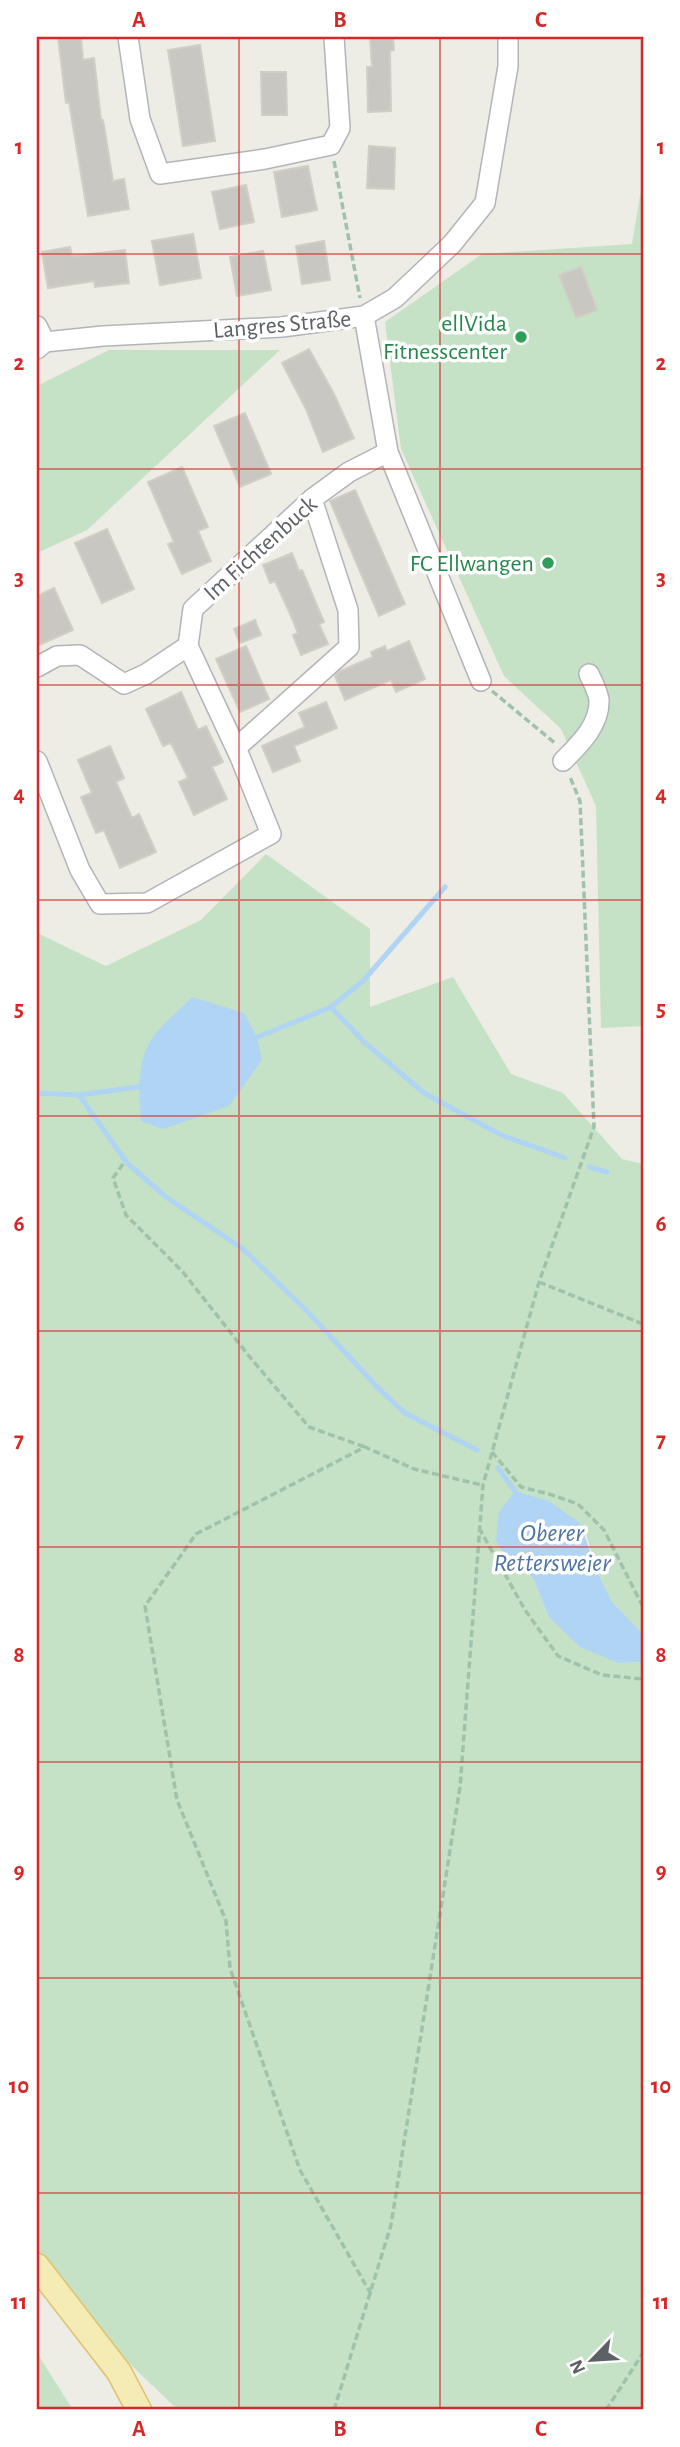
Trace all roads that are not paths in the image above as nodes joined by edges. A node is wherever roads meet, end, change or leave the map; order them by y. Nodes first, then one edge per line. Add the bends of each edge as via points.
1 (128, 37) edge
2 (334, 37) edge
3 (508, 37) edge
4 (364, 316) junction
5 (40, 339) edge
6 (388, 452) junction
7 (312, 499) junction
8 (188, 646) junction
9 (37, 667) edge
10 (589, 674) dead end
11 (481, 681) road end
12 (236, 748) junction
13 (37, 761) edge
14 (563, 761) road end
15 (37, 2266) edge
16 (139, 2410) edge

1 - 2 street via 140,119 160,174 331,145 340,128
3 - 4 street, Langres Straße via 508,66 485,203 452,244 395,298
4 - 5 street, Langres Straße via 282,327
4 - 6 street
6 - 7 street, Im Fichtenbuck via 349,471
6 - 11 street
7 - 8 street, Im Fichtenbuck via 193,609
7 - 12 street via 348,610 349,647
8 - 9 street via 124,684 80,655 57,656
8 - 12 street
10 - 14 street via 599,698 597,717 584,740
12 - 13 street via 271,834 147,903 100,904 80,870
15 - 16 main road via 119,2372

